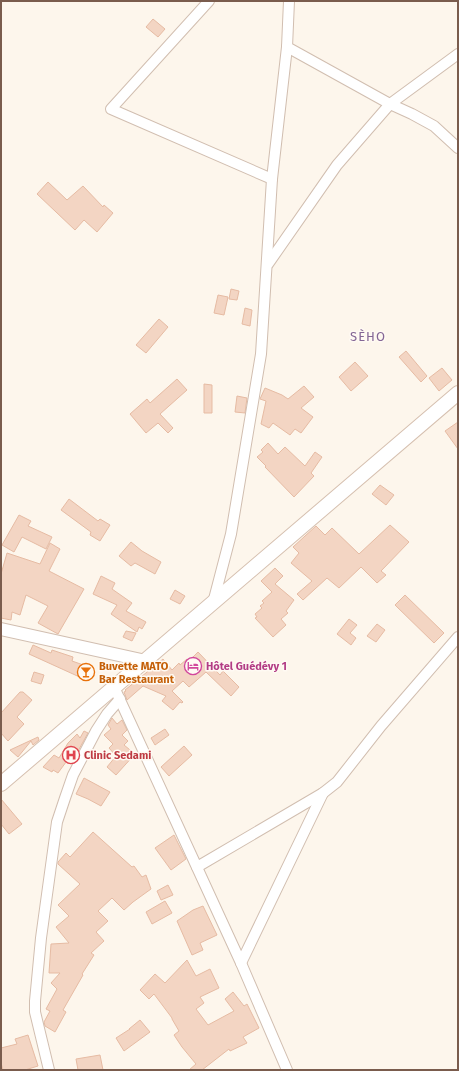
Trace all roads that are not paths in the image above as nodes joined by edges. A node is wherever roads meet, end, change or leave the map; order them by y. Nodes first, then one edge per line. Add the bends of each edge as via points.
1 (209, 1) edge
2 (289, 1) edge
3 (287, 47) junction
4 (458, 54) edge
5 (390, 104) junction
6 (458, 148) edge
7 (272, 180) junction
8 (268, 264) junction
9 (458, 393) edge
10 (213, 603) junction
11 (1, 629) edge
12 (458, 637) edge
13 (146, 661) junction
14 (117, 693) junction
15 (1, 784) edge
16 (323, 793) junction
17 (197, 867) junction
18 (241, 963) junction
19 (49, 1070) edge
20 (287, 1070) edge

1 - 7 street via 111,109
2 - 3 street
3 - 5 street
3 - 7 street
4 - 5 street
5 - 6 street via 434,126
5 - 8 street via 337,165
7 - 8 street
8 - 10 street via 261,354 231,534
9 - 10 main road
10 - 13 main road
11 - 13 street
12 - 16 street via 381,726 337,782
13 - 14 main road
14 - 15 main road
14 - 17 street
14 - 19 street via 73,775 58,822 41,938 35,1001 35,1012
16 - 17 street
16 - 18 street
17 - 18 street
18 - 20 street

